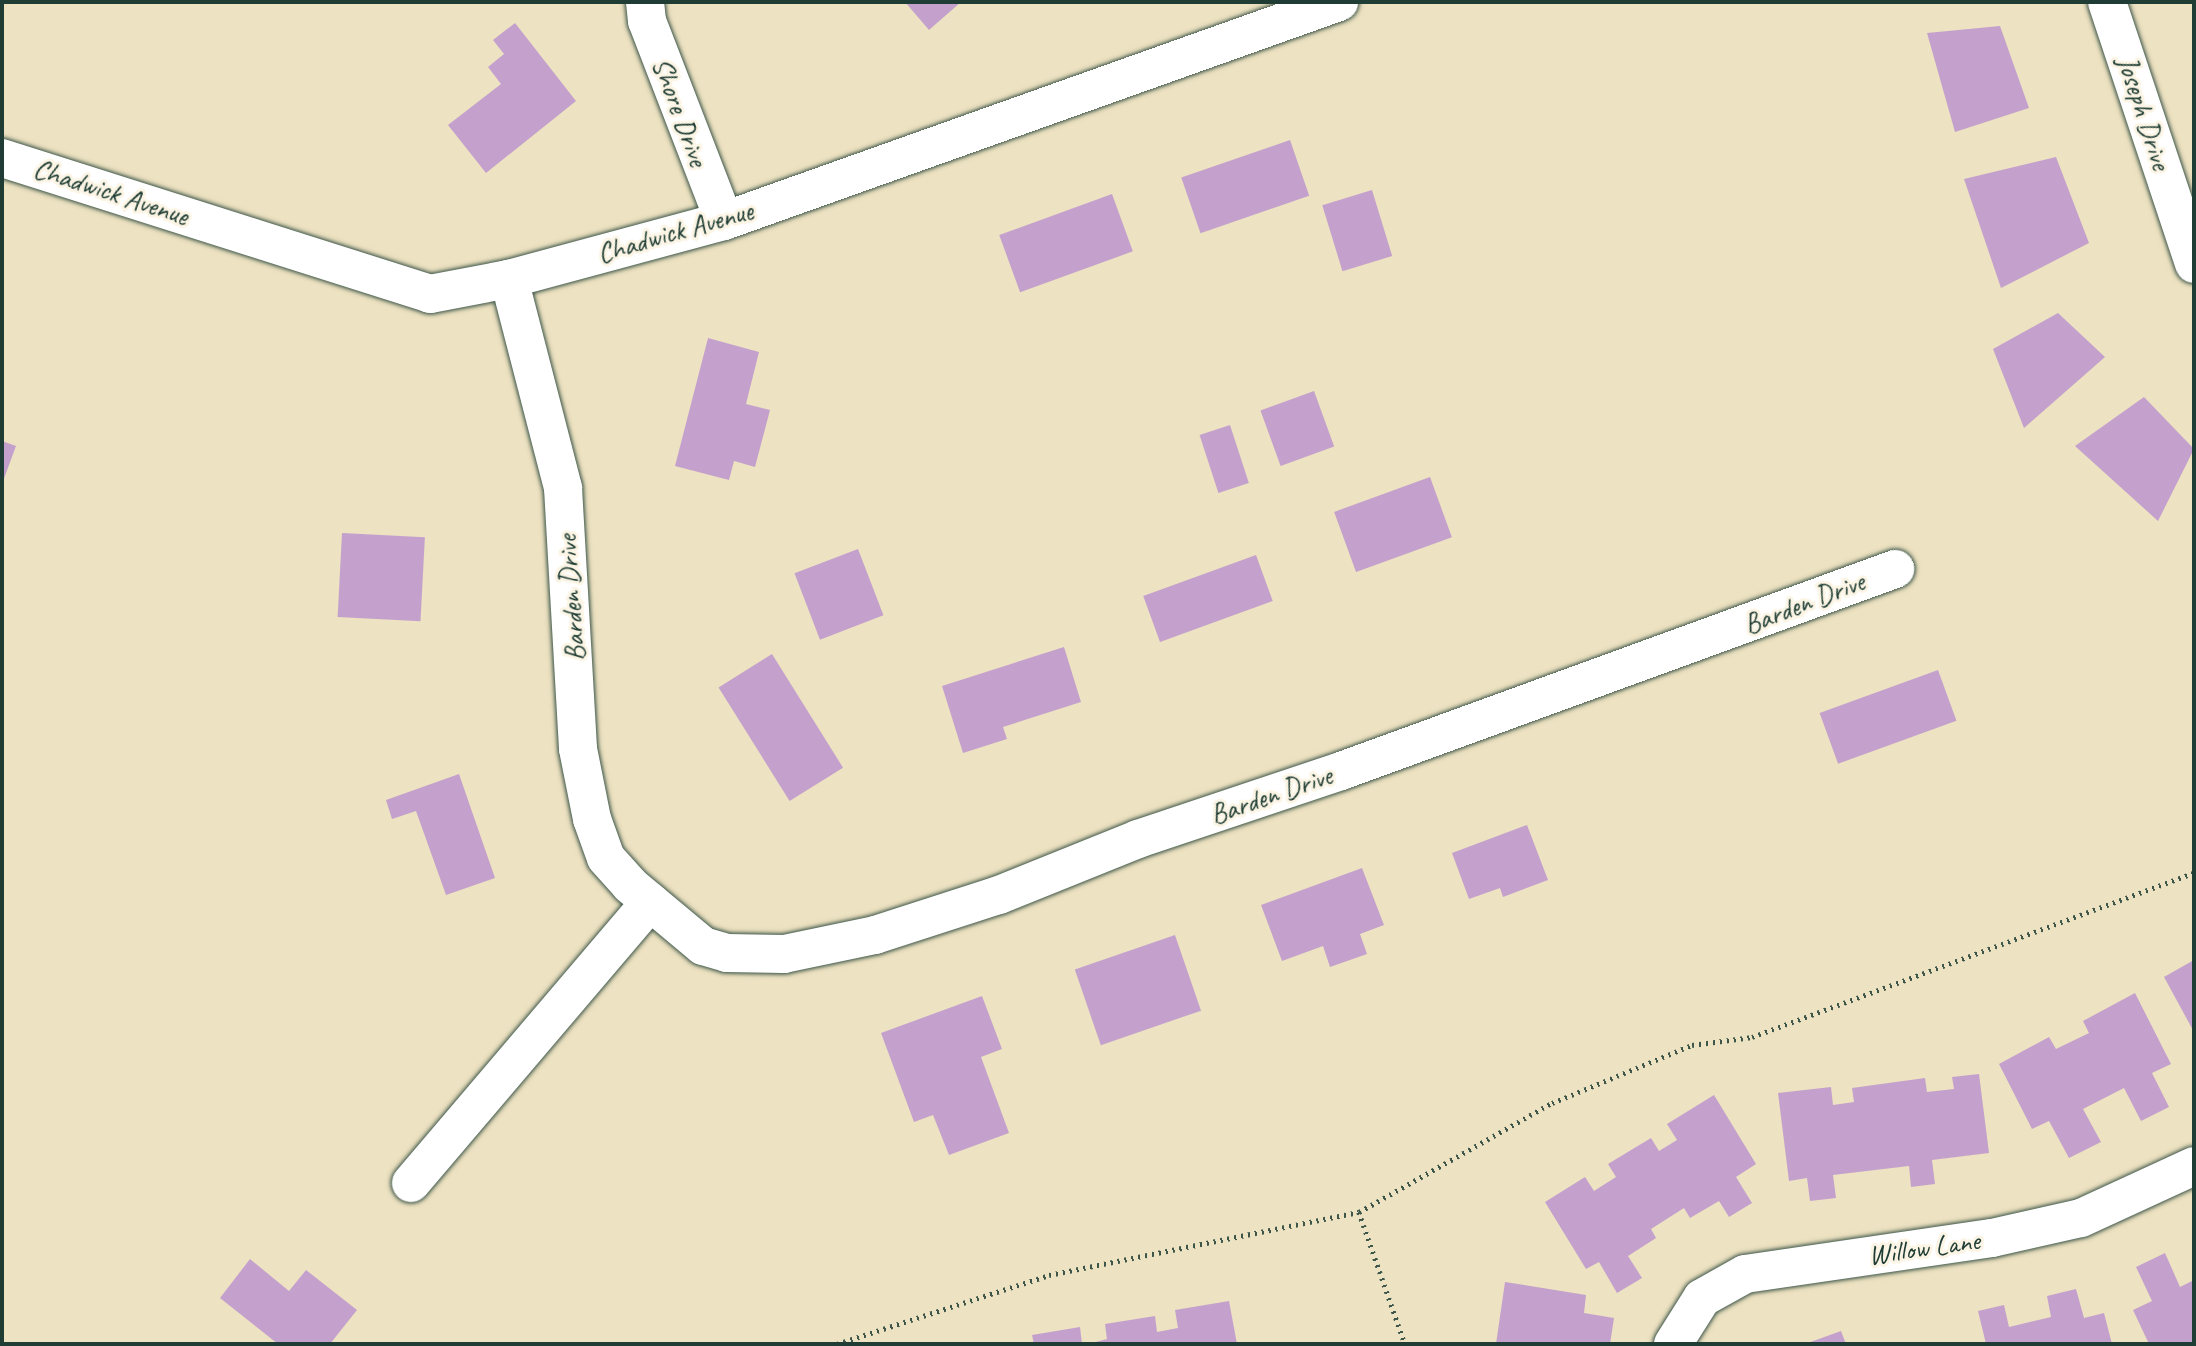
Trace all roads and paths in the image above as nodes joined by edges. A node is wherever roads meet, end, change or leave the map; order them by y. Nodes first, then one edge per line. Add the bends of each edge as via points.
1 (645, 2) edge
2 (1339, 2) edge
3 (2107, 2) edge
4 (2, 158) edge
5 (723, 221) junction
6 (2194, 264) edge
7 (509, 279) junction
8 (1895, 569) dead end
9 (2194, 873) edge
10 (650, 902) junction
11 (2194, 1166) edge
12 (411, 1183) dead end
13 (1359, 1212) junction
14 (837, 1344) edge
15 (1405, 1344) edge
16 (1673, 1344) edge

1 - 5 street, Shore Drive via 647,22
2 - 5 street, Chadwick Avenue
3 - 6 street, Joseph Drive
4 - 7 street, Chadwick Avenue via 430,293
5 - 7 street, Chadwick Avenue
7 - 10 street, Barden Drive via 563,488 578,749 592,819 606,858
8 - 10 street, Barden Drive via 1341,771 1138,839 999,895 875,935 783,954 727,953 703,946
9 - 13 path via 1752,1037 1692,1045 1552,1103
10 - 12 street
11 - 16 street, Willow Lane via 2081,1217 1992,1238 1745,1274 1702,1298
13 - 14 path via 1049,1275
13 - 15 path

